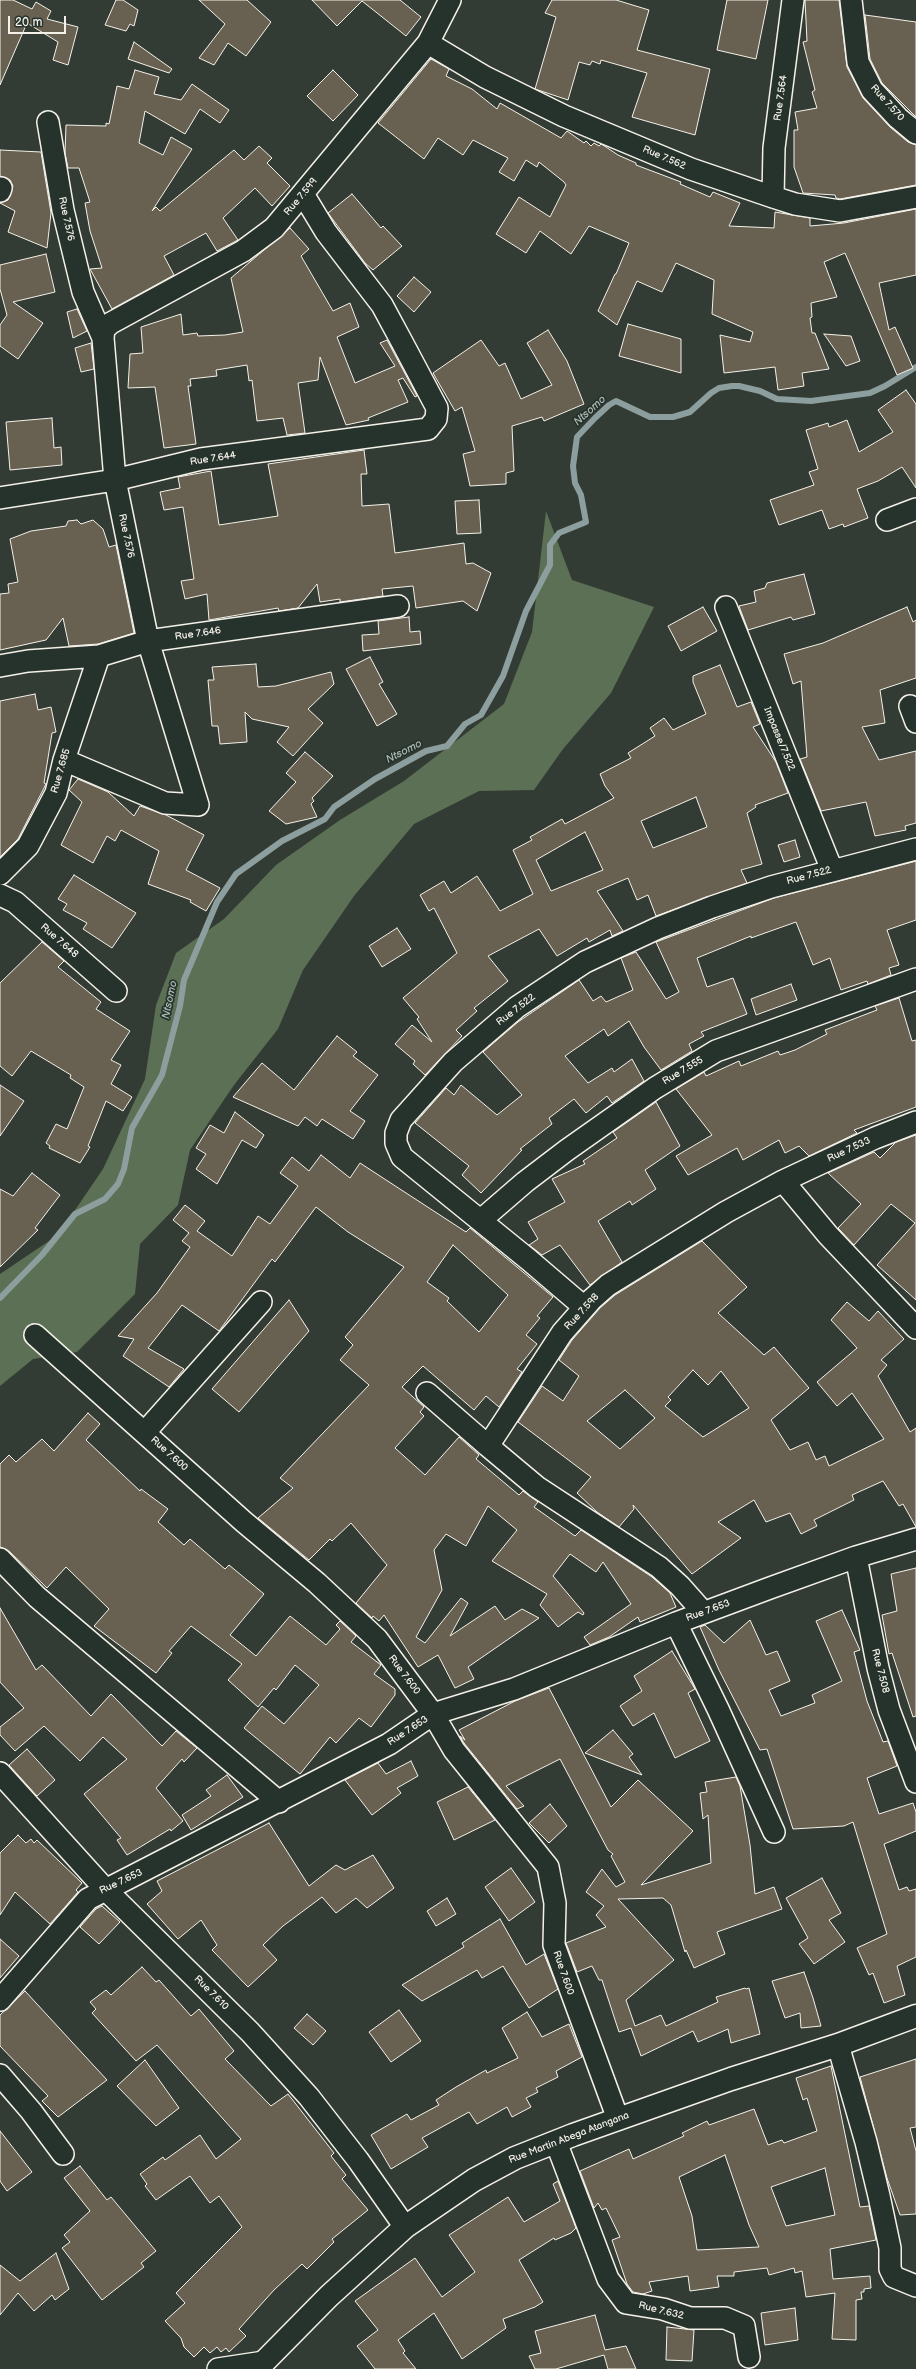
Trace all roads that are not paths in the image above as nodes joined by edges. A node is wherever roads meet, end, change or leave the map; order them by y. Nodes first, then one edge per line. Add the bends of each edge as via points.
1 (450, 0) edge
2 (793, 0) edge
3 (851, 0) edge
4 (428, 44) junction
5 (48, 122) dead end
6 (916, 132) edge
7 (303, 194) junction
8 (773, 197) junction
9 (916, 197) edge
10 (103, 338) junction
11 (115, 480) junction
12 (0, 498) edge
13 (916, 509) edge
14 (887, 520) dead end
15 (398, 606) dead end
16 (726, 607) dead end
17 (148, 641) junction
18 (99, 656) junction
19 (0, 666) edge
20 (64, 760) junction
21 (916, 849) edge
22 (832, 870) junction
23 (0, 874) edge
24 (0, 895) edge
25 (916, 979) edge
26 (116, 991) dead end
27 (916, 1122) edge
28 (783, 1182) junction
29 (481, 1220) junction
30 (261, 1302) dead end
31 (584, 1307) junction
32 (916, 1328) edge
33 (35, 1334) dead end
34 (428, 1393) dead end
35 (145, 1432) junction
36 (488, 1446) junction
37 (916, 1539) edge
38 (856, 1557) junction
39 (0, 1559) edge
40 (703, 1612) junction
41 (676, 1623) junction
42 (433, 1714) junction
43 (0, 1773) edge
44 (916, 1782) edge
45 (279, 1802) junction
46 (774, 1832) dead end
47 (105, 1889) junction
48 (4, 1987) edge
49 (916, 2016) edge
50 (838, 2045) junction
51 (0, 2075) edge
52 (618, 2119) junction
53 (556, 2142) junction
54 (63, 2154) dead end
55 (405, 2227) junction
56 (916, 2286) edge
57 (749, 2357) dead end
58 (261, 2365) edge
59 (218, 2369) edge

1 - 4 street, Rue 7.599
2 - 8 street, Rue 7.564 via 774,148
3 - 6 street, Rue 7.570 via 858,62 872,90 898,118
4 - 7 street, Rue 7.599
4 - 8 street, Rue 7.562 via 485,77 564,116 691,169
5 - 10 street, Rue 7.576 via 63,210 83,292
7 - 10 street, Rue 7.599 via 274,228 243,251 111,323 104,329
7 - 11 street, Rue 7.644 via 326,232 382,305 437,408 436,419 428,429 201,459
8 - 9 street, Rue 7.562 via 795,204 840,211
10 - 11 street, Rue 7.576
11 - 12 street, Rue 7.644
11 - 17 street, Rue 7.576
13 - 14 street
15 - 17 street, Rue 7.646
16 - 22 street, Impasse/7.522
17 - 18 street, Rue 7.646
17 - 20 street, Rue 7.576 via 198,805 165,803
18 - 19 street, Rue 7.646 via 28,661
18 - 20 street, Rue 7.685
20 - 23 street, Rue 7.685 via 56,793 28,846
21 - 22 street, Rue 7.522
22 - 29 street, Rue 7.522 via 771,886 712,907 658,928 585,962 517,1007 453,1062 401,1120 396,1133 396,1144 402,1157
24 - 26 street, Rue 7.648 via 15,902
25 - 29 street, Rue 7.555 via 716,1051 655,1088 567,1150
27 - 28 street, Rue 7.533 via 863,1143
28 - 31 street, Rue 7.598 via 726,1212 608,1285
28 - 32 street via 858,1268
29 - 31 street, Rue 7.522
30 - 35 street
31 - 36 street, Rue 7.598 via 562,1333
33 - 35 street, Rue 7.600
34 - 36 street
35 - 42 street, Rue 7.600 via 377,1639
36 - 40 street via 537,1487 659,1567
37 - 38 street, Rue 7.653
38 - 40 street, Rue 7.653
38 - 44 street, Rue 7.508 via 888,1703
39 - 45 street via 37,1597
40 - 41 street, Rue 7.653
41 - 42 street, Rue 7.653 via 514,1689
41 - 46 street
42 - 45 street, Rue 7.653 via 389,1744
42 - 52 street, Rue 7.600 via 454,1750 548,1867 555,1902 554,1945
43 - 47 street, Rue 7.610
45 - 47 street, Rue 7.653
47 - 48 street, Rue 7.653 via 76,1910
47 - 55 street, Rue 7.610 via 250,2032 309,2097
49 - 50 main road, Rue Martin Abega Atangana
50 - 52 main road, Rue Martin Abega Atangana
50 - 56 street via 879,2196 890,2248 890,2269 894,2277
51 - 54 street
52 - 53 main road, Rue Martin Abega Atangana
53 - 55 main road, Rue Martin Abega Atangana via 515,2158 474,2180
53 - 57 street, Rue 7.632 via 608,2279 626,2303 663,2309 690,2318 725,2318 744,2326
55 - 58 main road, Rue Martin Abega Atangana via 329,2296
58 - 59 street

